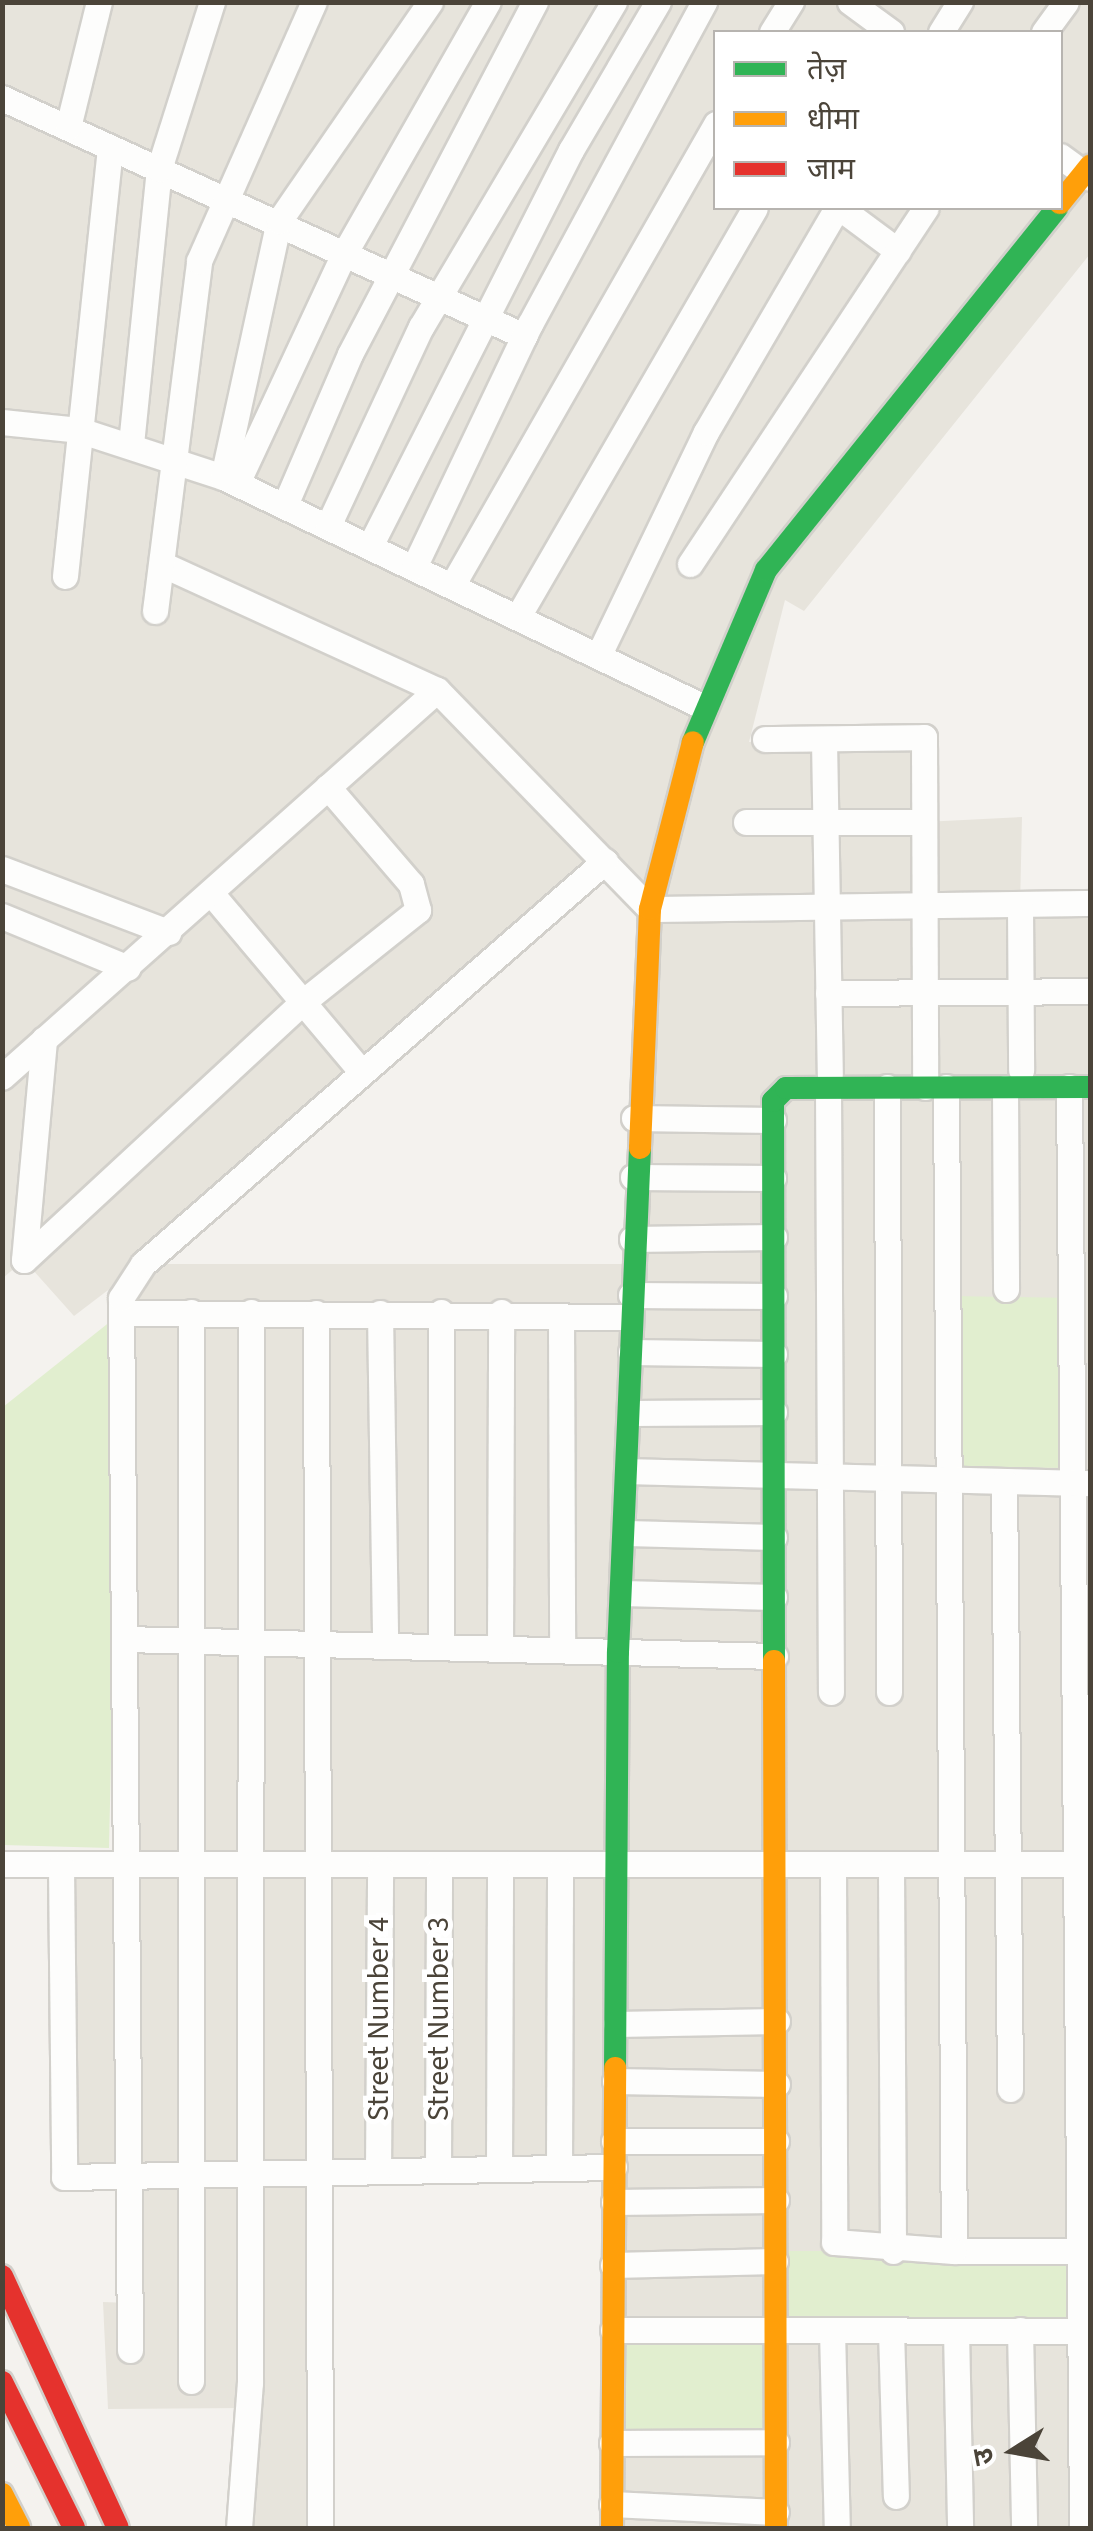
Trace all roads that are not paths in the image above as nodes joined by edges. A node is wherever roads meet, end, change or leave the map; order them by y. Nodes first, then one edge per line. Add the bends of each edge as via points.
1 (99, 2) edge
2 (212, 2) edge
3 (314, 2) edge
4 (430, 2) edge
5 (488, 2) edge
6 (535, 2) edge
7 (614, 2) edge
8 (658, 2) edge
9 (704, 2) edge
10 (790, 2) edge
11 (960, 2) edge
12 (1066, 2) edge
13 (862, 13) edge
14 (773, 30) edge
15 (888, 30) edge
16 (942, 30) edge
17 (1045, 30) edge
18 (2, 98) edge
19 (68, 127) junction
20 (713, 129) edge
21 (110, 147) junction
22 (1063, 158) edge
23 (159, 169) junction
24 (1088, 173) edge
25 (226, 200) junction
26 (1063, 201) edge
27 (754, 210) edge
28 (838, 210) edge
29 (842, 210) edge
30 (925, 210) edge
31 (1055, 210) edge
32 (279, 221) junction
33 (898, 251) junction
34 (344, 254) junction
35 (392, 276) junction
36 (438, 297) junction
37 (483, 318) junction
38 (524, 336) junction
39 (2, 422) edge
40 (79, 430) junction
41 (131, 444) junction
42 (180, 461) junction
43 (230, 480) junction
44 (284, 505) junction
45 (328, 526) junction
46 (370, 546) junction
47 (164, 564) junction
48 (690, 564) dead end
49 (414, 566) junction
50 (65, 576) dead end
51 (453, 584) junction
52 (156, 611) dead end
53 (520, 613) junction
54 (601, 650) junction
55 (437, 690) junction
56 (702, 706) junction
57 (765, 740) dead end
58 (824, 740) junction
59 (328, 787) junction
60 (746, 822) dead end
61 (827, 822) junction
62 (924, 822) junction
63 (605, 861) junction
64 (2, 869) edge
65 (211, 893) junction
66 (1090, 903) edge
67 (1020, 907) junction
68 (828, 908) junction
69 (924, 908) junction
70 (650, 909) junction
71 (2, 916) edge
72 (168, 932) junction
73 (128, 968) junction
74 (1090, 991) edge
75 (1020, 992) junction
76 (828, 993) junction
77 (925, 993) junction
78 (304, 1001) junction
79 (44, 1039) junction
80 (360, 1070) junction
81 (2, 1077) edge
82 (1013, 1079) junction
83 (829, 1080) junction
84 (887, 1087) junction
85 (936, 1087) junction
86 (1080, 1087) edge
87 (634, 1118) junction
88 (773, 1120) junction
89 (633, 1177) junction
90 (773, 1178) junction
91 (774, 1237) junction
92 (632, 1239) junction
93 (1006, 1290) dead end
94 (774, 1296) junction
95 (630, 1306) junction
96 (191, 1312) junction
97 (251, 1312) junction
98 (442, 1312) junction
99 (502, 1312) junction
100 (121, 1313) junction
101 (316, 1313) junction
102 (380, 1313) junction
103 (561, 1316) junction
104 (630, 1352) junction
105 (774, 1354) junction
106 (774, 1412) junction
107 (631, 1414) junction
108 (628, 1471) junction
109 (774, 1476) junction
110 (831, 1477) junction
111 (889, 1478) junction
112 (951, 1480) junction
113 (1004, 1481) junction
114 (1080, 1483) edge
115 (627, 1533) junction
116 (774, 1537) junction
117 (622, 1593) junction
118 (774, 1597) junction
119 (125, 1640) junction
120 (192, 1641) junction
121 (253, 1643) junction
122 (318, 1644) junction
123 (384, 1646) junction
124 (441, 1647) junction
125 (500, 1649) junction
126 (562, 1650) junction
127 (618, 1652) junction
128 (1081, 1652) edge
129 (775, 1656) junction
130 (831, 1692) dead end
131 (889, 1692) dead end
132 (2, 1864) edge
133 (1072, 1864) junction
134 (1008, 1865) junction
135 (60, 1866) junction
136 (253, 1866) junction
137 (949, 1866) junction
138 (129, 1867) junction
139 (194, 1867) junction
140 (320, 1867) junction
141 (891, 1867) junction
142 (380, 1868) junction
143 (778, 1868) junction
144 (833, 1868) junction
145 (439, 1869) junction
146 (500, 1870) junction
147 (560, 1870) junction
148 (618, 1871) junction
149 (777, 2021) junction
150 (616, 2024) junction
151 (615, 2080) junction
152 (777, 2084) junction
153 (1010, 2090) dead end
154 (776, 2141) junction
155 (614, 2154) junction
156 (499, 2168) junction
157 (559, 2168) junction
158 (438, 2169) junction
159 (378, 2170) junction
160 (252, 2172) junction
161 (317, 2172) junction
162 (192, 2173) junction
163 (132, 2174) junction
164 (776, 2200) junction
165 (614, 2202) junction
166 (893, 2251) junction
167 (954, 2251) junction
168 (1077, 2251) junction
169 (775, 2261) junction
170 (614, 2265) junction
171 (2, 2276) edge
172 (613, 2330) junction
173 (775, 2330) junction
174 (832, 2330) junction
175 (891, 2330) junction
176 (956, 2330) junction
177 (1020, 2330) junction
178 (1084, 2331) edge
179 (130, 2350) dead end
180 (191, 2381) dead end
181 (2, 2382) edge
182 (776, 2442) junction
183 (612, 2443) junction
184 (2, 2494) edge
185 (896, 2496) dead end
186 (612, 2516) edge
187 (776, 2520) edge
188 (19, 2528) edge
189 (74, 2528) edge
190 (118, 2528) edge
191 (239, 2528) edge
192 (320, 2528) edge
193 (837, 2528) edge
194 (960, 2528) edge
195 (1024, 2528) edge
196 (1082, 2528) edge

1 - 19 street
2 - 23 street
3 - 25 street
4 - 32 street
5 - 34 street
6 - 35 street
7 - 36 street
8 - 37 street
9 - 38 street
10 - 14 street
11 - 16 street
12 - 17 street
13 - 15 street
18 - 19 street
19 - 21 street
20 - 51 street
21 - 23 street
21 - 40 street
22 - 24 street
23 - 25 street
23 - 41 street
24 - 26 main road
25 - 32 street
25 - 42 street via 199,261
27 - 53 street
28 - 54 street via 706,432
29 - 33 street
30 - 33 street
31 - 56 main road via 766,570
32 - 34 street
32 - 43 street
33 - 48 street
34 - 35 street
34 - 43 street
35 - 36 street
35 - 44 street
36 - 37 street
36 - 45 street
37 - 38 street
37 - 46 street
38 - 49 street
39 - 40 street
40 - 41 street
40 - 50 street
41 - 42 street
42 - 43 street
42 - 47 street
43 - 44 street
44 - 45 street
45 - 46 street
46 - 49 street
47 - 52 street
47 - 55 street
49 - 51 street
51 - 53 street
53 - 54 street
54 - 56 street
55 - 59 street
55 - 63 street
56 - 70 main road
57 - 58 street
58 - 61 street
58 - 62 street via 924,737
59 - 65 street
59 - 78 street via 420,902
60 - 61 street
61 - 62 street
61 - 68 street
62 - 69 street
63 - 70 street
63 - 80 street
64 - 72 street
65 - 72 street
65 - 78 street
66 - 67 street
67 - 69 street
67 - 75 street
68 - 69 street
68 - 70 street
68 - 76 street
69 - 77 street
70 - 87 main road
71 - 73 street
72 - 73 street
73 - 79 street
74 - 75 street
75 - 77 street
75 - 82 street
76 - 77 street
76 - 83 street
77 - 85 street
78 - 79 street via 24,1260
78 - 80 street
79 - 81 street
80 - 100 street via 143,1264
82 - 85 main road
82 - 86 main road
82 - 93 street
83 - 84 main road
83 - 88 main road via 777,1092
83 - 110 street
84 - 85 main road
84 - 111 street
85 - 112 street
86 - 114 street
87 - 88 street
87 - 89 main road
88 - 90 main road
89 - 90 street
89 - 92 main road
90 - 91 main road
91 - 92 street
91 - 94 main road
92 - 95 main road
94 - 95 street
94 - 105 main road
95 - 103 street
95 - 104 main road
96 - 97 street
96 - 100 street
96 - 120 street
97 - 101 street
97 - 121 street
98 - 99 street
98 - 102 street
98 - 124 street
99 - 103 street
99 - 125 street
100 - 119 street
101 - 102 street
101 - 122 street
102 - 123 street
103 - 126 street
104 - 105 street
104 - 107 main road
105 - 106 main road
106 - 107 street
106 - 109 main road
107 - 108 main road
108 - 109 street
108 - 115 main road
109 - 110 street
109 - 116 main road
110 - 111 street
110 - 130 street
111 - 112 street
111 - 131 street
112 - 113 street
112 - 137 street
113 - 114 street
113 - 134 street
114 - 128 street
115 - 116 street
115 - 117 main road
116 - 118 main road
117 - 118 street
117 - 127 main road
118 - 129 main road
119 - 120 street
119 - 138 street
120 - 121 street
120 - 139 street
121 - 122 street
121 - 136 street
122 - 123 street
122 - 140 street
123 - 124 street
124 - 125 street
125 - 126 street
126 - 127 street
127 - 129 street
127 - 148 main road
128 - 133 street
129 - 143 main road
132 - 135 street
133 - 134 street
133 - 168 street
134 - 137 street
134 - 153 street
135 - 138 street
135 - 163 street via 64,2176
136 - 139 street
136 - 140 street
136 - 160 street
137 - 141 street
137 - 167 street
138 - 139 street
138 - 163 street
139 - 162 street
140 - 142 street
140 - 161 street
141 - 144 street
141 - 166 street
142 - 145 street
142 - 159 street, Street Number 4
143 - 144 street
143 - 148 street
143 - 149 main road
144 - 166 street via 834,2242
145 - 146 street
145 - 158 street, Street Number 3
146 - 147 street
146 - 156 street
147 - 148 street
147 - 157 street
148 - 150 main road
149 - 150 street
149 - 152 main road
150 - 151 main road
151 - 152 street
151 - 155 main road
152 - 154 main road
154 - 155 street
154 - 164 main road
155 - 157 street
155 - 165 main road
156 - 157 street
156 - 158 street
158 - 159 street
159 - 161 street
160 - 161 street
160 - 162 street
160 - 191 street
161 - 192 street
162 - 163 street
162 - 180 street
163 - 179 street
164 - 165 street
164 - 169 main road
165 - 170 main road
166 - 167 street
167 - 168 street
168 - 178 street
169 - 170 street
169 - 173 main road
170 - 172 main road
171 - 190 main road
172 - 173 street
172 - 183 main road
173 - 174 street
173 - 182 main road
174 - 175 street
174 - 193 street
175 - 176 street
175 - 185 street
176 - 177 street
176 - 194 street
177 - 178 street
177 - 195 street
178 - 196 street
181 - 189 main road
182 - 183 street
182 - 187 main road
183 - 186 main road
184 - 188 main road
186 - 187 street

